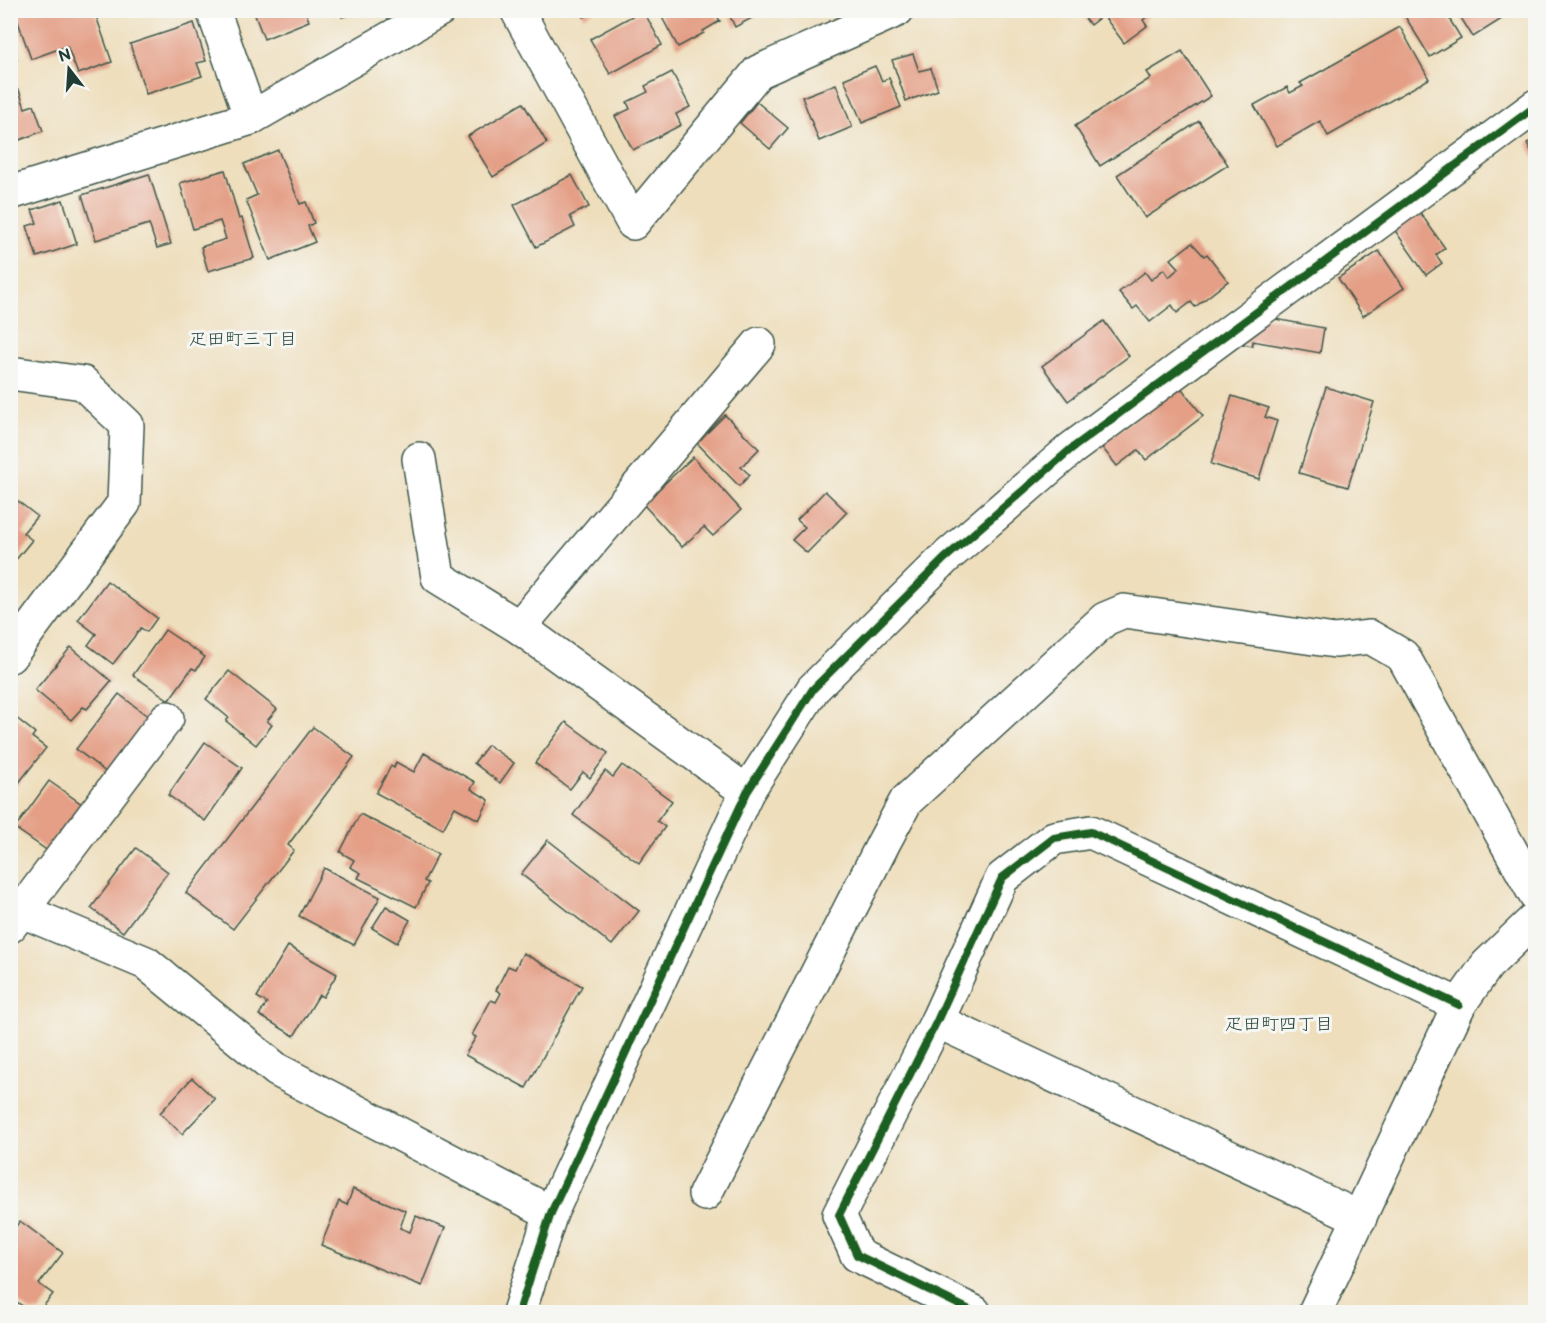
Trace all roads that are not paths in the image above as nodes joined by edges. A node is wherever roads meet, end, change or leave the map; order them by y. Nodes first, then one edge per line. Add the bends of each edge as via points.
1 (213, 10) edge
2 (439, 10) edge
3 (517, 10) edge
4 (897, 10) edge
5 (1536, 106) edge
6 (251, 118) junction
7 (10, 193) edge
8 (759, 344) dead end
9 (10, 373) edge
10 (419, 459) dead end
11 (519, 627) junction
12 (10, 656) edge
13 (168, 718) dead end
14 (747, 792) junction
15 (14, 915) edge
16 (1534, 920) edge
17 (1459, 1005) junction
18 (937, 1021) junction
19 (705, 1194) dead end
20 (551, 1213) junction
21 (1360, 1218) junction
22 (519, 1312) edge
23 (974, 1312) edge
24 (1315, 1312) edge

1 - 6 street
2 - 6 street
3 - 4 street via 633,223 758,72
5 - 14 street via 1071,449 952,552 813,689
6 - 7 street
8 - 11 street
9 - 12 street via 84,383 127,425 124,503
10 - 11 street via 438,577
11 - 14 street
13 - 15 street
14 - 20 street
15 - 20 street via 146,963 277,1070
16 - 17 street via 1487,965
16 - 19 street via 1403,656 1370,637 1335,641 1124,611 1105,619 906,801
17 - 18 street via 1091,832 1054,838 1002,878
17 - 21 street
18 - 21 street
18 - 23 street via 839,1215 857,1255
20 - 22 street
21 - 24 street

